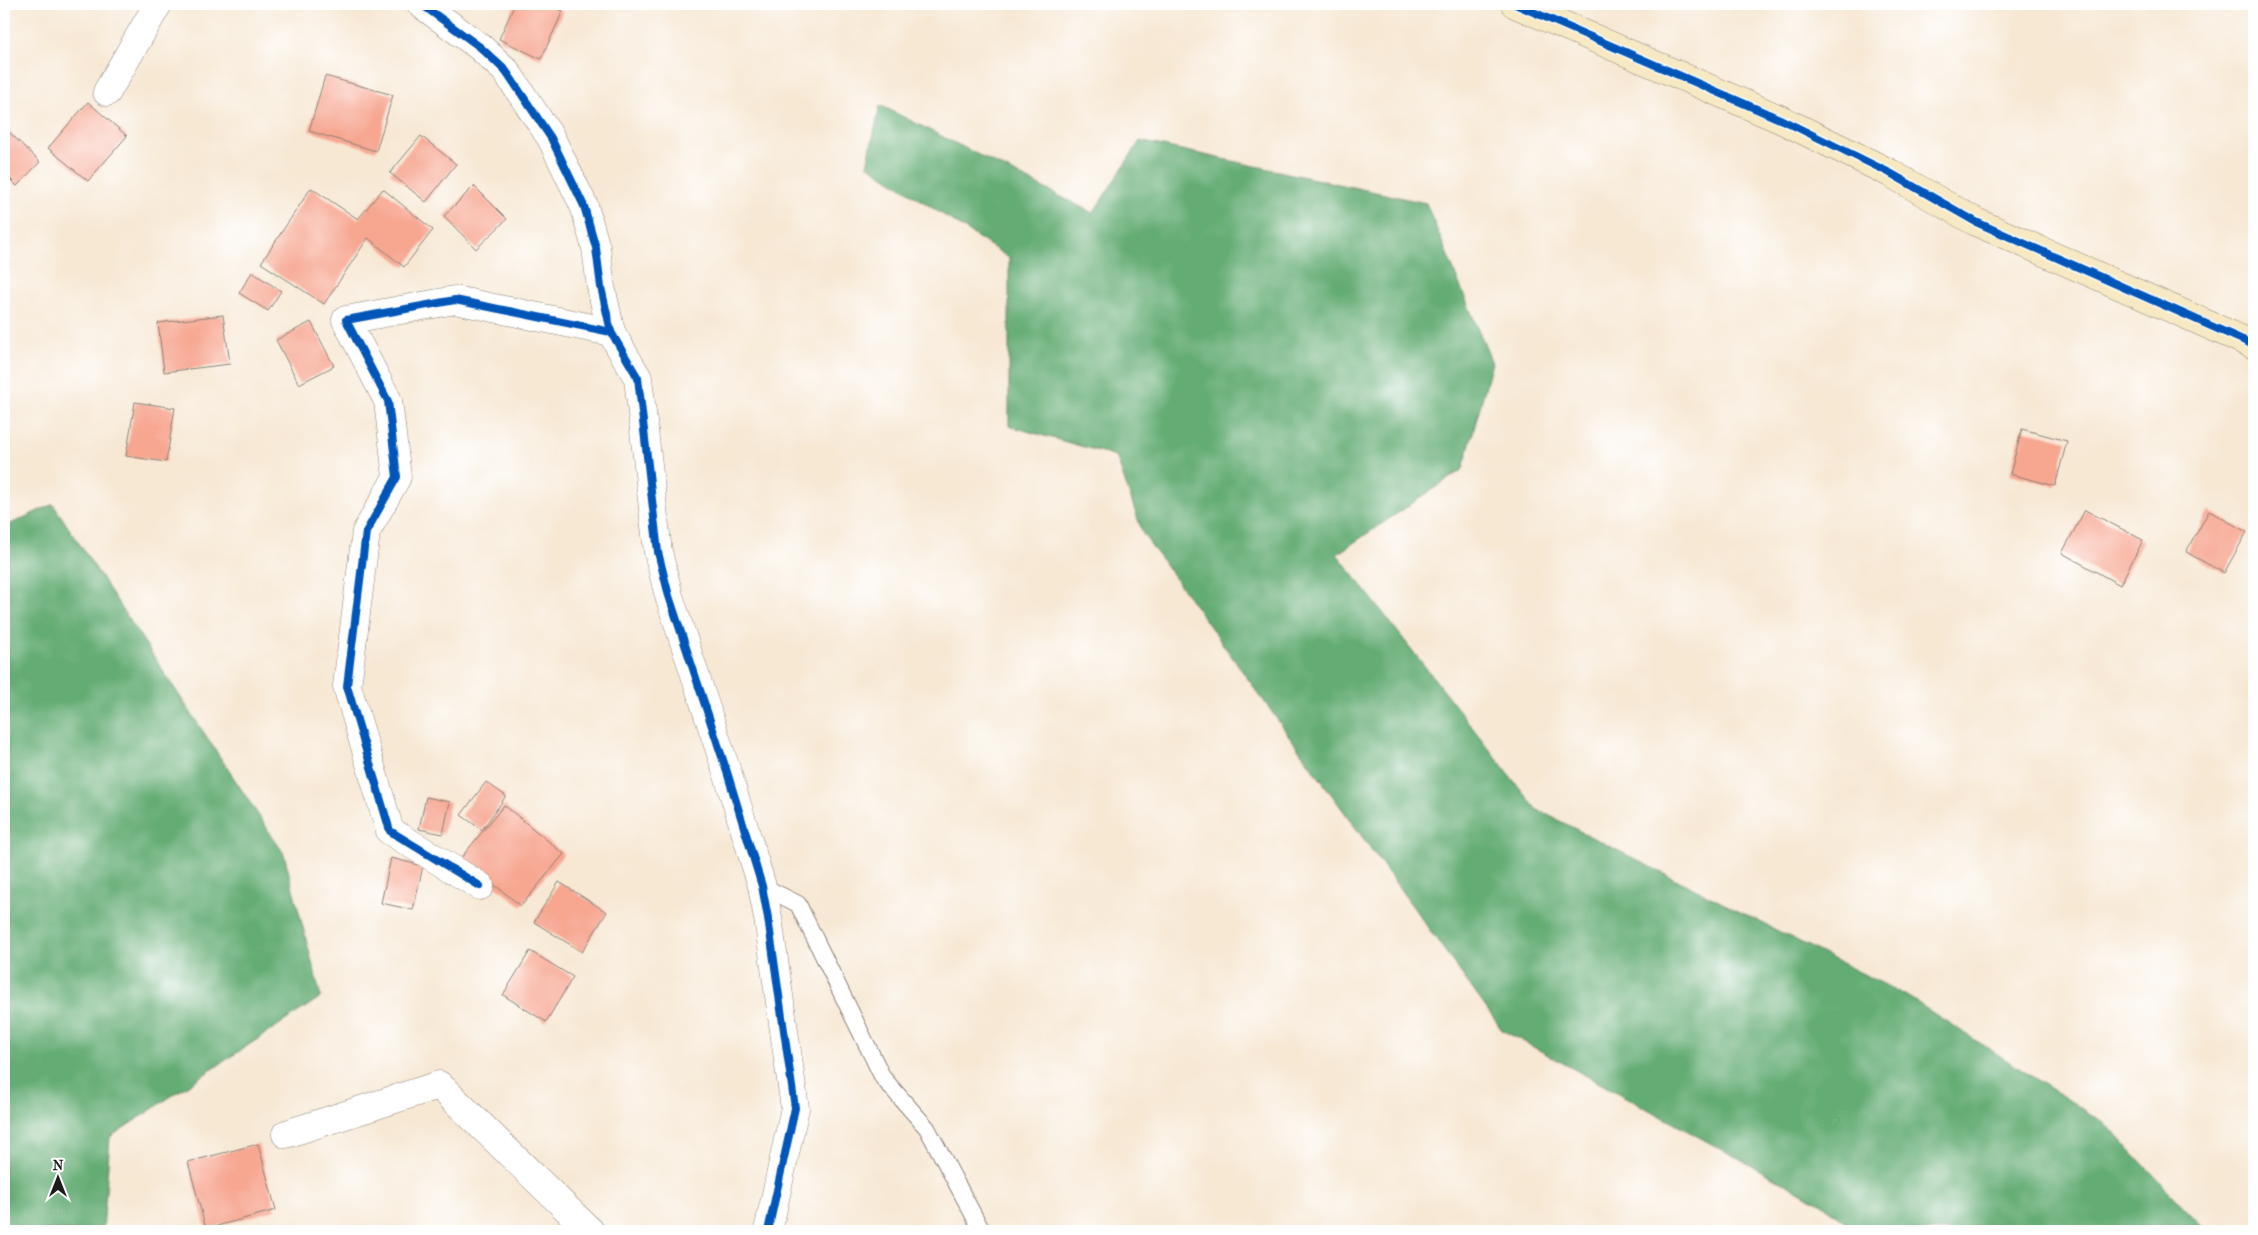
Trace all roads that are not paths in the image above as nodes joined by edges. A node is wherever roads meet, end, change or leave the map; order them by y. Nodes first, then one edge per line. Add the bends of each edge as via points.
1 (158, 4) edge
2 (421, 4) edge
3 (1515, 4) edge
4 (107, 92) dead end
5 (610, 332) junction
6 (2254, 344) edge
7 (480, 886) dead end
8 (762, 886) junction
9 (286, 1134) dead end
10 (590, 1231) edge
11 (768, 1231) edge
12 (982, 1231) edge

1 - 4 street
2 - 5 street via 480,47 506,71 551,138 584,206 596,248
3 - 6 street via 1782,120 1890,173 1976,222
5 - 7 street via 455,300 346,320 388,401 397,477 366,532 347,686 390,832
5 - 8 street via 638,378 658,552 669,596
8 - 11 street via 795,1108
8 - 12 lane via 798,904 883,1078 927,1128
9 - 10 street via 439,1084

